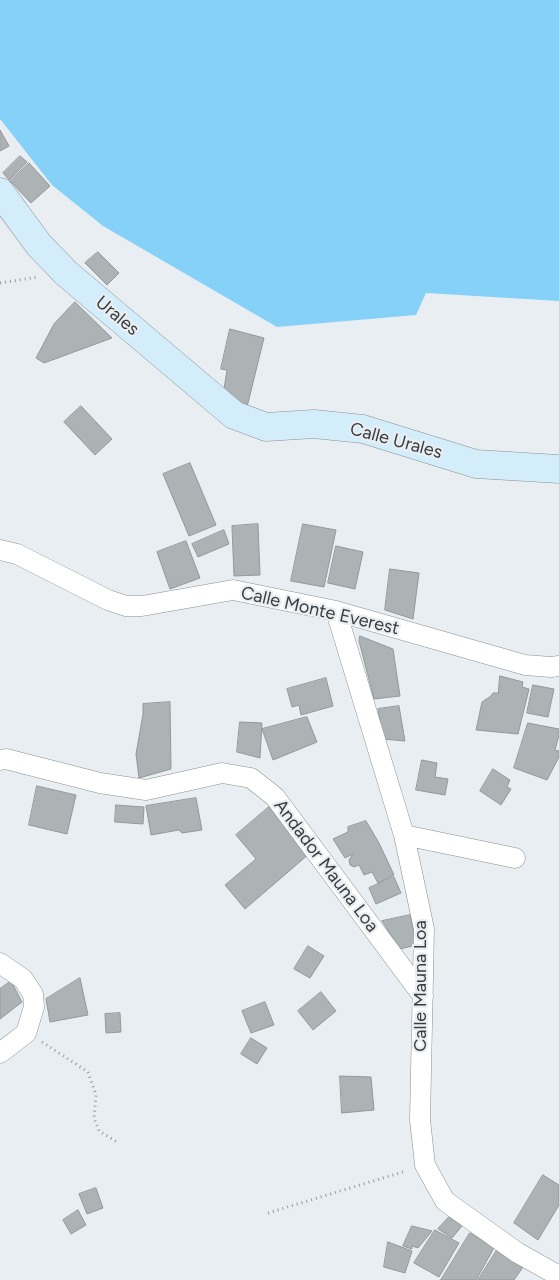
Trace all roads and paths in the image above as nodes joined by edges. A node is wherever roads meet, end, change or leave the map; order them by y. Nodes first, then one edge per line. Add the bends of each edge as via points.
1 (4, 201) edge
2 (66, 273) junction
3 (0, 283) edge
4 (234, 415) joint
5 (559, 469) edge
6 (0, 550) edge
7 (336, 611) junction
8 (559, 666) edge
9 (0, 760) edge
10 (404, 835) junction
11 (515, 858) dead end
12 (0, 963) edge
13 (423, 996) junction
14 (26, 1033) junction
15 (0, 1053) edge
16 (117, 1142) dead end
17 (425, 1165) junction
18 (268, 1212) dead end
19 (559, 1276) edge

1 - 2 street, Urales
2 - 3 path
2 - 4 street, Urales
4 - 5 street, Calle Urales via 266,426 314,424 363,429 476,464
6 - 7 street, Calle Monte Everest via 16,554 126,606 233,590
7 - 8 street, Calle Monte Everest via 525,665
7 - 10 street, Calle Mauna Loa
9 - 13 street, Andador Mauna Loa via 6,758 100,783 146,790 222,774 251,778 275,797
10 - 11 street
10 - 13 street, Calle Mauna Loa via 424,929
12 - 14 street via 23,979 33,994 34,1007
13 - 17 street, Calle Mauna Loa via 420,1120
14 - 15 street
14 - 16 path via 88,1072 96,1095 94,1118 99,1131
17 - 18 path
17 - 19 street, Calle Mauna Loa via 445,1201 518,1253

